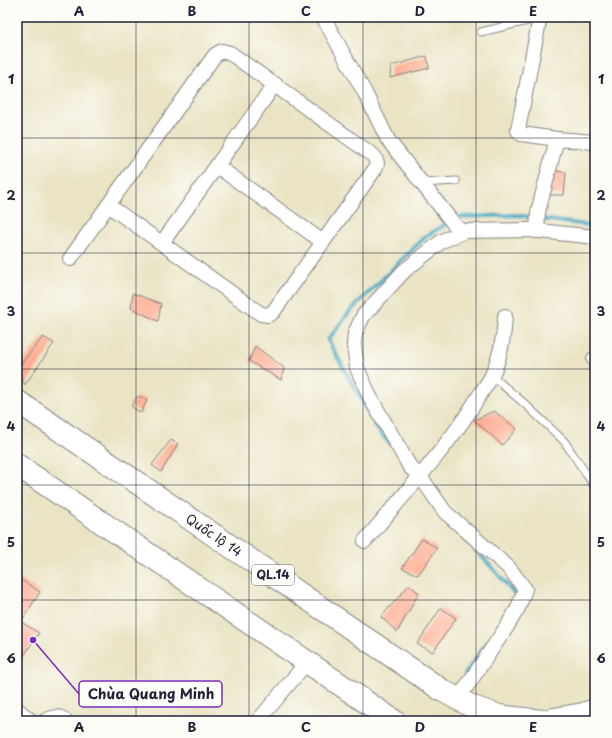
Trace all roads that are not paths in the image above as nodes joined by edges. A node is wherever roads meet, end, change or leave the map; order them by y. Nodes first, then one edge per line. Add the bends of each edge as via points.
1 (323, 17) edge
2 (540, 18) edge
3 (481, 32) dead end
4 (275, 84) junction
5 (557, 139) junction
6 (595, 142) edge
7 (399, 154) junction
8 (377, 163) junction
9 (217, 166) junction
10 (456, 181) dead end
11 (421, 183) junction
12 (108, 205) junction
13 (538, 222) junction
14 (455, 224) junction
15 (595, 237) edge
16 (323, 242) junction
17 (162, 243) junction
18 (70, 259) dead end
19 (505, 316) dead end
20 (492, 376) junction
21 (17, 401) edge
22 (17, 465) edge
23 (415, 481) junction
24 (595, 487) edge
25 (365, 541) dead end
26 (307, 662) junction
27 (458, 699) junction
28 (17, 709) edge
29 (595, 710) edge
30 (31, 721) edge
31 (45, 721) edge
32 (66, 721) edge
33 (258, 721) edge
34 (394, 721) edge
35 (541, 721) edge
36 (550, 721) edge

1 - 7 street via 388,140
2 - 3 lane
2 - 5 street via 518,130 521,134
4 - 8 street via 374,156
4 - 9 street
4 - 12 street via 230,53 222,51 215,55
5 - 6 street
5 - 13 street
7 - 8 street
7 - 11 street
8 - 16 street via 375,170
9 - 16 street
9 - 17 street
10 - 11 lane
11 - 14 street
12 - 17 street
12 - 18 street
13 - 14 street
13 - 15 street
14 - 23 street via 442,241 404,271 363,316 355,333 357,368
16 - 17 street via 273,312 268,315 261,314
19 - 20 street via 502,348
20 - 23 street via 468,414
20 - 24 lane via 564,441
21 - 27 main road, Quốc lộ 14 / QL.14
22 - 26 main road
23 - 25 street
23 - 27 street via 445,512 509,568 525,589 518,608 506,628
26 - 33 street
26 - 34 main road
27 - 35 main road, Quốc lộ 14 / QL.14 via 499,716
28 - 30 street
29 - 35 main road
31 - 32 street via 54,716
35 - 36 main road, QL.14

